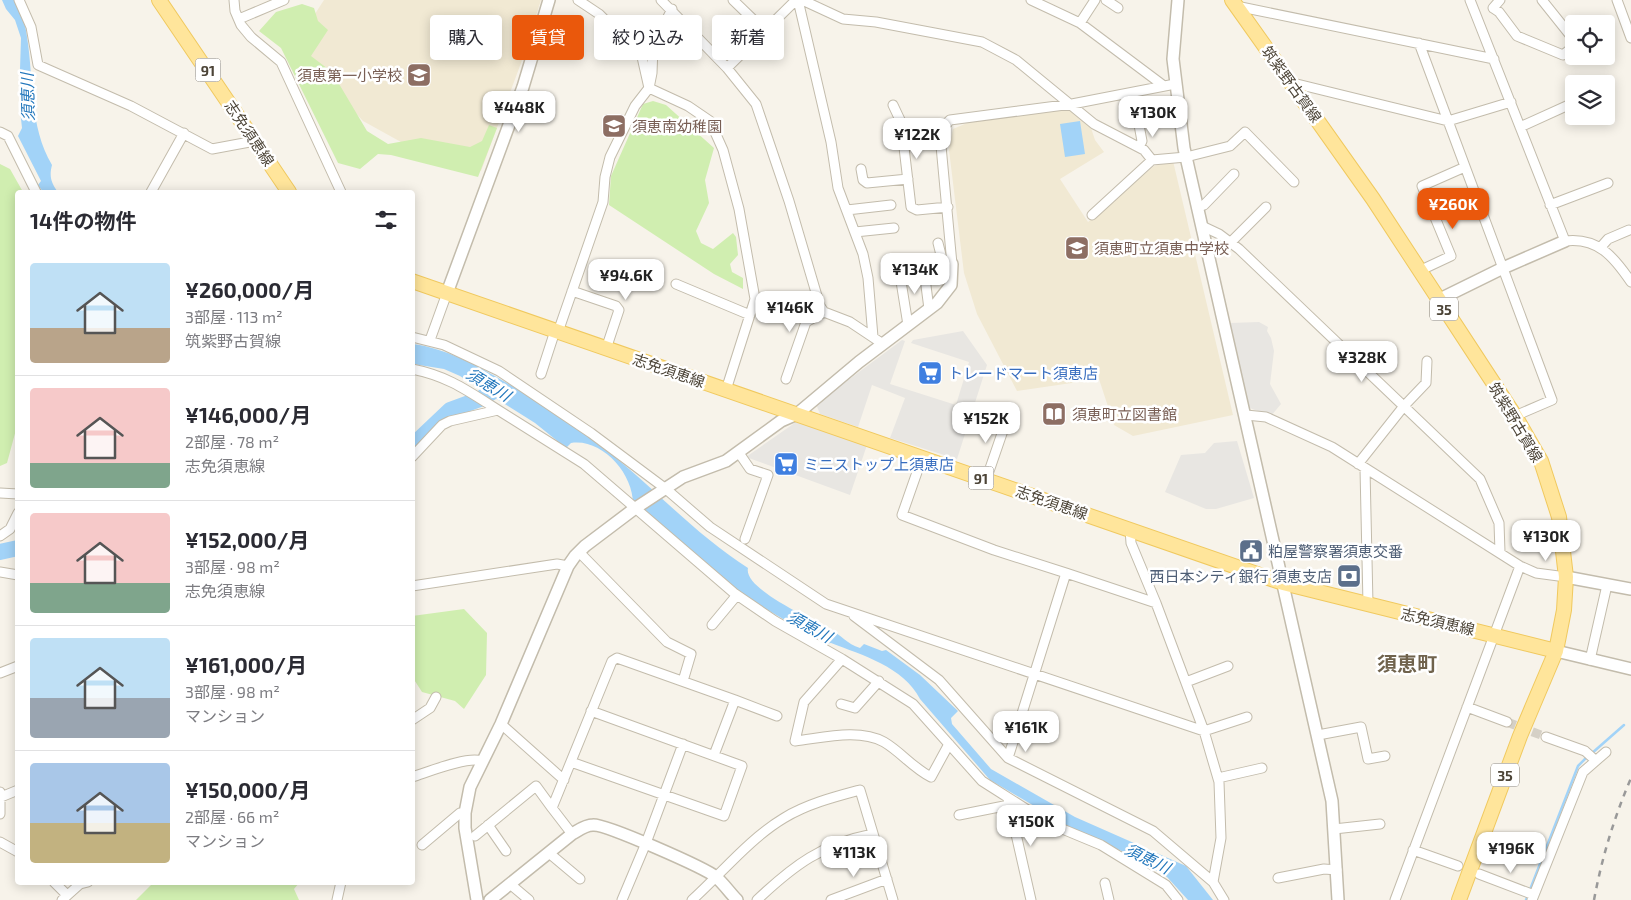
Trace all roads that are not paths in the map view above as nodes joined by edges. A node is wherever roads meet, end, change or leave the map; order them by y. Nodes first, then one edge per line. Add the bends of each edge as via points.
1 (19, 0) edge
2 (159, 0) edge
3 (234, 0) edge
4 (284, 0) edge
5 (549, 0) edge
6 (578, 0) edge
7 (661, 0) edge
8 (733, 0) edge
9 (799, 0) edge
10 (1032, 0) edge
11 (1094, 0) edge
12 (1106, 0) edge
13 (1178, 0) edge
14 (1470, 0) edge
15 (1500, 0) edge
16 (1542, 0) edge
17 (1617, 0) edge
18 (1234, 3) edge
19 (1118, 8) dead end
20 (1493, 8) junction
21 (672, 9) junction
22 (748, 15) edge
23 (783, 15) edge
24 (1477, 16) junction
25 (239, 19) junction
26 (1080, 23) junction
27 (1565, 29) edge
28 (1631, 38) edge
29 (1419, 43) junction
30 (1565, 53) edge
31 (1494, 59) junction
32 (735, 60) edge
33 (727, 68) junction
34 (1293, 83) junction
35 (1169, 85) junction
36 (649, 88) junction
37 (1511, 102) junction
38 (893, 104) dead end
39 (1072, 104) junction
40 (1565, 106) edge
41 (1448, 121) junction
42 (1139, 125) dead end
43 (1520, 127) junction
44 (0, 132) edge
45 (184, 133) junction
46 (255, 141) junction
47 (1138, 147) junction
48 (1186, 158) junction
49 (1152, 160) junction
50 (1465, 167) junction
51 (861, 169) dead end
52 (1234, 174) dead end
53 (908, 179) junction
54 (1294, 182) dead end
55 (1608, 183) dead end
56 (35, 190) edge
57 (152, 190) edge
58 (289, 190) edge
59 (340, 190) edge
60 (891, 205) dead end
61 (1550, 205) junction
62 (948, 207) junction
63 (1198, 207) junction
64 (1266, 207) dead end
65 (847, 210) junction
66 (1092, 215) dead end
67 (1202, 226) junction
68 (894, 228) dead end
69 (1629, 230) dead end
70 (855, 232) junction
71 (1565, 241) junction
72 (1231, 242) junction
73 (938, 243) dead end
74 (1600, 248) junction
75 (952, 264) joint
76 (899, 268) dead end
77 (1503, 268) junction
78 (1419, 272) junction
79 (925, 278) dead end
80 (415, 282) edge
81 (951, 282) junction
82 (1631, 282) edge
83 (676, 284) dead end
84 (572, 292) junction
85 (447, 293) junction
86 (1438, 300) junction
87 (929, 309) junction
88 (824, 312) junction
89 (750, 315) junction
90 (908, 325) junction
91 (557, 332) junction
92 (415, 338) edge
93 (430, 340) junction
94 (878, 341) junction
95 (606, 349) junction
96 (1428, 361) dead end
97 (415, 370) edge
98 (541, 374) dead end
99 (786, 379) dead end
100 (726, 390) junction
101 (1404, 406) junction
102 (494, 407) junction
103 (797, 414) junction
104 (1246, 415) junction
105 (1008, 416) dead end
106 (1515, 416) junction
107 (739, 452) junction
108 (415, 454) edge
109 (922, 458) junction
110 (1361, 466) junction
111 (986, 480) junction
112 (666, 489) junction
113 (0, 493) edge
114 (15, 494) edge
115 (637, 507) junction
116 (15, 519) edge
117 (1130, 529) junction
118 (0, 536) edge
119 (744, 539) dead end
120 (579, 552) junction
121 (1500, 552) junction
122 (568, 566) junction
123 (1520, 566) junction
124 (0, 572) edge
125 (1066, 573) junction
126 (15, 574) edge
127 (1566, 577) junction
128 (1283, 583) junction
129 (1607, 585) junction
130 (415, 586) edge
131 (1631, 589) edge
132 (737, 595) junction
133 (1156, 603) junction
134 (1368, 604) junction
135 (848, 612) junction
136 (712, 625) dead end
137 (1494, 634) junction
138 (1556, 651) junction
139 (842, 659) junction
140 (1590, 660) junction
141 (1228, 666) dead end
142 (15, 667) edge
143 (1631, 669) edge
144 (0, 673) edge
145 (1033, 675) junction
146 (683, 681) junction
147 (879, 681) junction
148 (1186, 682) junction
149 (436, 697) dead end
150 (734, 700) junction
151 (841, 704) dead end
152 (1467, 707) junction
153 (591, 711) junction
154 (777, 716) dead end
155 (1247, 717) dead end
156 (415, 718) edge
157 (1507, 722) tunnel mouth
158 (501, 724) junction
159 (1204, 731) junction
160 (1318, 735) junction
161 (1546, 737) tunnel mouth
162 (683, 744) junction
163 (949, 744) junction
164 (1606, 752) dead end
165 (714, 755) junction
166 (1385, 756) dead end
167 (1008, 758) junction
168 (1595, 760) junction
169 (481, 761) junction
170 (571, 762) junction
171 (1262, 768) dead end
172 (415, 776) edge
173 (1218, 778) junction
174 (564, 780) junction
175 (15, 791) edge
176 (1, 794) edge
177 (664, 796) junction
178 (1009, 802) junction
179 (552, 808) junction
180 (465, 813) junction
181 (0, 814) edge
182 (959, 815) dead end
183 (1380, 824) dead end
184 (488, 825) junction
185 (1334, 829) junction
186 (572, 834) junction
187 (873, 834) junction
188 (475, 836) dead end
189 (0, 842) edge
190 (646, 844) junction
191 (422, 846) dead end
192 (15, 850) edge
193 (506, 850) dead end
194 (1413, 850) junction
195 (549, 853) junction
196 (1458, 866) dead end
197 (1337, 870) junction
198 (1479, 874) dead end
199 (715, 876) junction
200 (1278, 878) dead end
201 (580, 879) dead end
202 (887, 879) junction
203 (1213, 882) junction
204 (1105, 883) dead end
205 (510, 884) junction
206 (56, 885) edge
207 (79, 885) edge
208 (340, 885) edge
209 (64, 897) edge
210 (1533, 898) edge
211 (337, 900) edge
212 (476, 900) edge
213 (490, 900) edge
214 (529, 900) edge
215 (622, 900) edge
216 (692, 900) edge
217 (737, 900) edge
218 (757, 900) edge
219 (831, 900) edge
220 (893, 900) edge
221 (1031, 900) edge
222 (1109, 900) edge
223 (1178, 900) edge
224 (1224, 900) edge
225 (1338, 900) edge
226 (1395, 900) edge
227 (1458, 900) edge

1 - 45 street via 31,27 38,65
2 - 46 main road, 志免須恵線 / 91
3 - 25 street
4 - 25 street
5 - 85 street via 523,87
6 - 36 street via 599,14 642,57
7 - 21 street
8 - 22 street
9 - 23 street
9 - 39 street via 843,19 982,42 1016,60
9 - 65 street via 838,188
10 - 26 street
11 - 26 street
12 - 19 street
13 - 35 street
14 - 24 street
15 - 20 street
16 - 27 street
17 - 28 street
18 - 29 street
18 - 34 main road, 筑紫野古賀線 / 35
20 - 24 street
20 - 30 street via 1517,36
21 - 33 street
21 - 36 street via 652,47
24 - 31 street
25 - 59 street via 251,36 281,62
26 - 35 street
29 - 31 street
29 - 41 street
31 - 37 street
32 - 33 street
33 - 88 street via 756,104
34 - 41 street
34 - 78 main road, 筑紫野古賀線 / 35
35 - 39 street
35 - 48 street
36 - 84 street via 635,106 610,157 603,202
36 - 89 street via 688,106 710,121 724,150 739,210 754,299
37 - 41 street
37 - 43 street
38 - 53 street via 901,122
39 - 47 street via 1094,124
39 - 62 street via 950,120 941,134
40 - 43 street
41 - 50 street
42 - 47 street via 1142,141
43 - 61 street
44 - 56 street via 8,136
45 - 46 street via 212,149
45 - 57 street
46 - 58 main road, 志免須恵線 / 91
47 - 49 street
48 - 49 street
48 - 54 street via 1230,146 1245,132
48 - 63 street
49 - 66 street
50 - 77 street
50 - 78 street via 1422,186 1451,256
51 - 53 street via 867,183
52 - 63 street via 1204,205
53 - 62 street via 911,207 917,210
55 - 61 street
60 - 65 street
61 - 71 street
62 - 75 street
63 - 67 street
64 - 72 street
65 - 70 street
67 - 72 street
67 - 104 street
68 - 70 street
69 - 74 street via 1608,239
70 - 94 street via 868,278
71 - 74 street via 1575,240
71 - 77 street
72 - 101 street
73 - 81 street via 946,279
74 - 82 street via 1620,265
75 - 81 street
76 - 90 street
77 - 86 street
77 - 106 street via 1552,400
78 - 86 main road, 筑紫野古賀線 / 35
79 - 87 street
80 - 85 main road, 志免須恵線 / 91
81 - 87 street via 944,296
83 - 89 street
84 - 91 street
84 - 95 street via 616,306 619,310
85 - 91 main road, 志免須恵線 / 91
85 - 93 street
86 - 106 main road, 筑紫野古賀線 / 35
87 - 90 street
88 - 94 street via 850,322
88 - 99 street via 806,322
89 - 100 street
90 - 94 street
91 - 95 main road, 志免須恵線 / 91
91 - 98 street
92 - 93 street
93 - 112 street via 498,371 591,433
94 - 103 street
95 - 100 main road, 志免須恵線 / 91
96 - 101 street via 1426,383
97 - 102 street via 436,374
100 - 103 main road, 志免須恵線 / 91
101 - 110 street
101 - 121 street via 1480,478 1499,523
102 - 108 street via 442,425
102 - 115 street via 584,464
103 - 107 street via 781,421
103 - 109 main road, 志免須恵線 / 91
104 - 110 street via 1266,417 1332,447
104 - 128 street
105 - 111 street
106 - 127 main road, 筑紫野古賀線 / 35 via 1541,461 1552,492 1559,517
107 - 112 street
107 - 119 street via 750,469 768,475
109 - 111 main road, 志免須恵線 / 91
109 - 125 street via 902,515
110 - 121 street
110 - 134 street
111 - 117 main road, 志免須恵線 / 91
112 - 115 street
112 - 135 street via 710,528 826,604
113 - 114 street
115 - 120 street
115 - 132 street
116 - 118 street via 10,529
117 - 128 main road, 志免須恵線 / 91
117 - 133 street via 1131,543
120 - 122 street
120 - 146 street via 666,642 692,654
121 - 123 street
122 - 130 street via 557,564
122 - 158 street
123 - 127 street via 1536,573
123 - 137 street
124 - 126 street
125 - 133 street
125 - 145 street
127 - 129 street
127 - 138 main road, 筑紫野古賀線 / 35
128 - 134 main road, 志免須恵線 / 91
128 - 160 street
129 - 131 street
129 - 140 street
132 - 136 street
132 - 139 street
133 - 148 street
134 - 137 main road, 志免須恵線 / 91
135 - 145 street
135 - 167 street via 939,680
137 - 138 main road, 志免須恵線 / 91
137 - 152 street
138 - 140 street
138 - 227 main road, 筑紫野古賀線 / 35
139 - 147 street
139 - 163 street via 804,702 795,741 860,735 883,742 916,769 931,776
140 - 143 street
141 - 148 street
142 - 144 street
145 - 159 street
145 - 167 street
146 - 150 street
146 - 153 street via 617,658 612,661
147 - 151 street via 855,708
147 - 163 street via 913,704
148 - 159 street
149 - 156 street via 430,708
150 - 154 street
150 - 165 street
152 - 157 street
152 - 194 street
153 - 162 street
153 - 170 street
155 - 159 street
158 - 169 street
158 - 174 street
159 - 173 street
160 - 166 street via 1361,728 1368,759
160 - 185 street via 1332,801
161 - 168 street via 1585,751
162 - 165 street
162 - 177 street
163 - 178 street via 982,781
164 - 168 street
165 - 177 street via 742,766 724,816
167 - 203 street via 1153,831
168 - 210 street via 1583,772
169 - 172 street via 458,762
169 - 180 street via 470,787
170 - 174 street
170 - 177 street
171 - 173 street
173 - 203 street via 1222,838
174 - 179 street
175 - 176 street
176 - 181 street
177 - 190 street
178 - 182 street
178 - 221 street
178 - 223 street via 1068,833 1101,846 1166,885
179 - 184 street via 536,786
179 - 186 street
180 - 191 street via 460,813
180 - 212 street
183 - 185 street
184 - 188 street
184 - 193 street
185 - 197 street
186 - 190 street via 584,826 602,826
186 - 195 street
187 - 199 street via 860,790 851,792 782,819
187 - 202 street
187 - 218 street via 823,848 782,876
189 - 192 street
190 - 199 street
190 - 215 street
194 - 196 street
194 - 226 street
195 - 201 street
195 - 205 street
197 - 200 street via 1324,869
197 - 225 street
198 - 210 street
199 - 216 street
199 - 217 street
202 - 219 street
202 - 220 street
203 - 224 street
204 - 222 street
205 - 213 street
205 - 214 street
206 - 209 street
207 - 209 street
208 - 211 street

